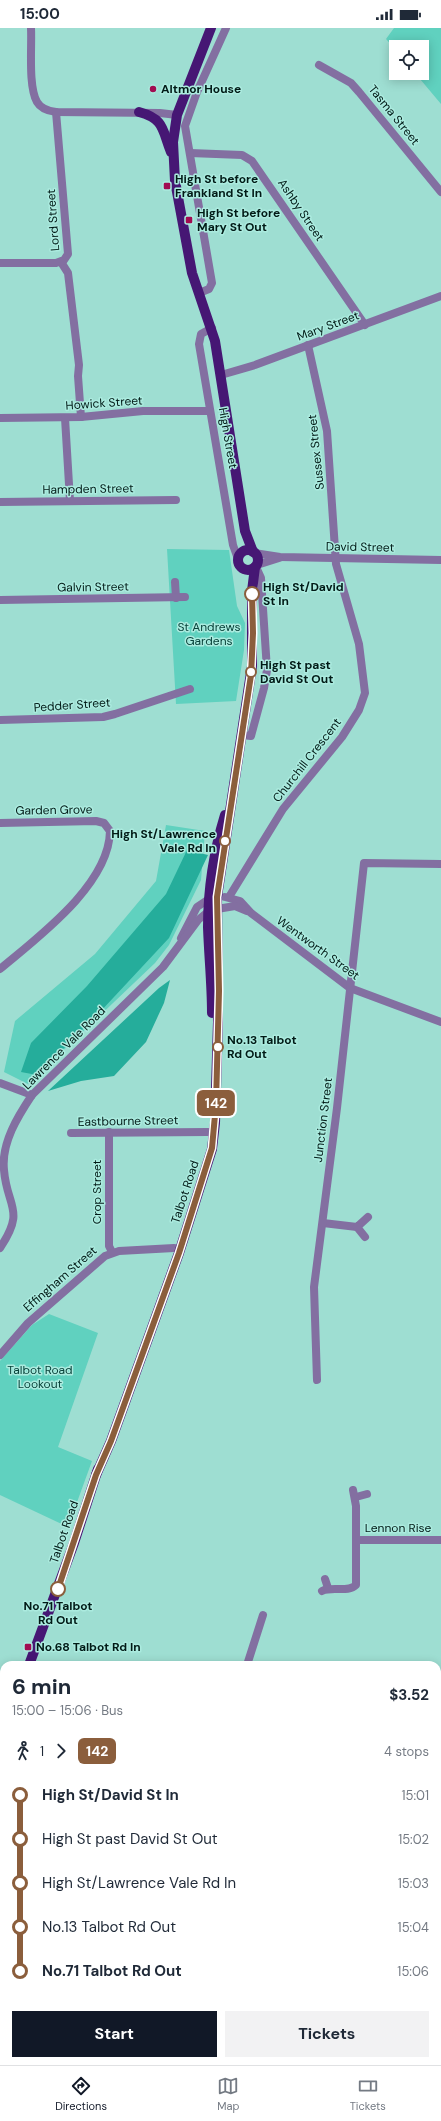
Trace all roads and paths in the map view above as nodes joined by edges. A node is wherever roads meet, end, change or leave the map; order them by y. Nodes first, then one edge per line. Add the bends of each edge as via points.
1 (31, 28) edge
2 (211, 28) edge
3 (226, 28) edge
4 (319, 65) dead end
5 (56, 112) junction
6 (139, 112) junction
7 (177, 115) junction
8 (190, 153) junction
9 (174, 160) junction
10 (441, 192) edge
11 (61, 262) junction
12 (0, 263) edge
13 (199, 293) junction
14 (441, 296) edge
15 (365, 325) junction
16 (212, 328) junction
17 (308, 345) junction
18 (221, 375) junction
19 (210, 411) junction
20 (81, 417) junction
21 (0, 418) edge
22 (65, 418) junction
23 (176, 500) dead end
24 (70, 501) junction
25 (0, 502) edge
26 (245, 531) junction
27 (254, 552) junction
28 (280, 557) junction
29 (336, 558) junction
30 (239, 560) junction
31 (441, 560) edge
32 (256, 566) junction
33 (175, 582) dead end
34 (252, 591) junction
35 (176, 598) junction
36 (185, 598) dead end
37 (0, 600) edge
38 (190, 689) dead end
39 (246, 707) junction
40 (259, 708) junction
41 (0, 720) edge
42 (242, 735) junction
43 (0, 823) edge
44 (441, 864) edge
45 (229, 897) junction
46 (214, 903) junction
47 (251, 913) junction
48 (176, 950) junction
49 (0, 970) edge
50 (350, 988) junction
51 (441, 1022) edge
52 (0, 1083) edge
53 (32, 1095) junction
54 (109, 1132) junction
55 (208, 1132) junction
56 (71, 1134) dead end
57 (368, 1217) dead end
58 (323, 1223) junction
59 (357, 1227) junction
60 (365, 1237) dead end
61 (0, 1248) edge
62 (174, 1248) junction
63 (112, 1252) junction
64 (0, 1355) edge
65 (317, 1380) dead end
66 (96, 1475) junction
67 (367, 1494) dead end
68 (357, 1540) junction
69 (441, 1540) edge
70 (325, 1579) dead end
71 (263, 1615) dead end
72 (31, 1661) edge
73 (248, 1661) edge

1 - 5 street via 34,94 41,106
2 - 7 main road, High Street
3 - 8 street via 187,120 185,131
4 - 10 street, Tasma Street via 339,75 359,92
5 - 6 street
5 - 11 street, Lord Street via 69,249 67,257
6 - 7 street
6 - 9 main road via 152,116 160,123
7 - 9 main road, High Street via 173,142
8 - 13 street via 212,282 209,289
8 - 15 street, Ashby Street via 242,155 252,161
9 - 13 main road, High Street via 182,222 192,273
11 - 12 street
11 - 20 street, Lord Street via 68,273 79,365
13 - 16 main road, High Street
14 - 15 street, Mary Street
15 - 17 street, Mary Street
16 - 18 main road, High Street
16 - 19 street, High Street via 203,332 199,340
17 - 18 street, Mary Street
17 - 29 street, Sussex Street via 328,431
18 - 26 main road, High Street
19 - 20 street, Howick Street via 143,411
19 - 30 street, High Street via 233,545
20 - 22 street, Howick Street
21 - 22 street, Howick Street
22 - 24 street
23 - 24 street, Hampden Street
24 - 25 street, Hampden Street
26 - 27 main road, High Street
26 - 30 main road, High Street
27 - 28 street, David Street
27 - 30 main road via 245,550
27 - 32 main road via 258,559
28 - 29 street, David Street
28 - 32 street, David Street
29 - 31 street, David Street
29 - 45 street, Churchill Crescent via 361,653 365,693 362,703 342,737 283,809
30 - 32 main road via 248,570
30 - 34 main road, High Street
32 - 34 main road, High Street
32 - 40 street via 261,578 267,653 264,688
33 - 35 street
34 - 39 main road, High Street via 253,650
35 - 36 street, Galvin Street
35 - 37 street, Galvin Street
38 - 41 street, Pedder Street via 103,717
39 - 40 street
39 - 42 main road, High Street
40 - 42 street via 251,736
42 - 46 main road, High Street
43 - 49 street, Garden Grove via 96,821 107,825 110,831 106,851 92,879 58,921
44 - 50 street, Junction Street via 364,863
45 - 46 street
45 - 47 street, Wentworth Street via 240,901
46 - 47 street, Wentworth Street via 235,906
46 - 48 street, Lawrence Vale Road
46 - 48 street, Lawrence Vale Road via 200,904 193,912
46 - 55 main road, Talbot Road
46 - 66 main road, Talbot Road via 219,991 212,1148 179,1253 111,1441
47 - 50 street, Wentworth Street
48 - 53 street, Lawrence Vale Road via 163,967
50 - 51 street, Wentworth Street
50 - 58 street, Junction Street
52 - 53 street
53 - 61 street, Lawrence Vale Road via 15,1124 4,1155 4,1169 12,1199 14,1221
54 - 55 street, Eastbourne Street
54 - 56 street, Eastbourne Street
54 - 63 street, Crop Street via 109,1246
55 - 62 main road, Talbot Road via 199,1176
57 - 59 street
58 - 59 street
58 - 65 street, Junction Street via 314,1287
59 - 60 street
62 - 63 street, Effingham Street
62 - 66 main road, Talbot Road
63 - 64 street, Effingham Street via 28,1322
66 - 72 main road, Talbot Road via 57,1592
67 - 68 street via 354,1494
68 - 69 street, Lennon Rise
68 - 70 street, Lennon Rise via 356,1585 349,1589 325,1590
71 - 73 street

